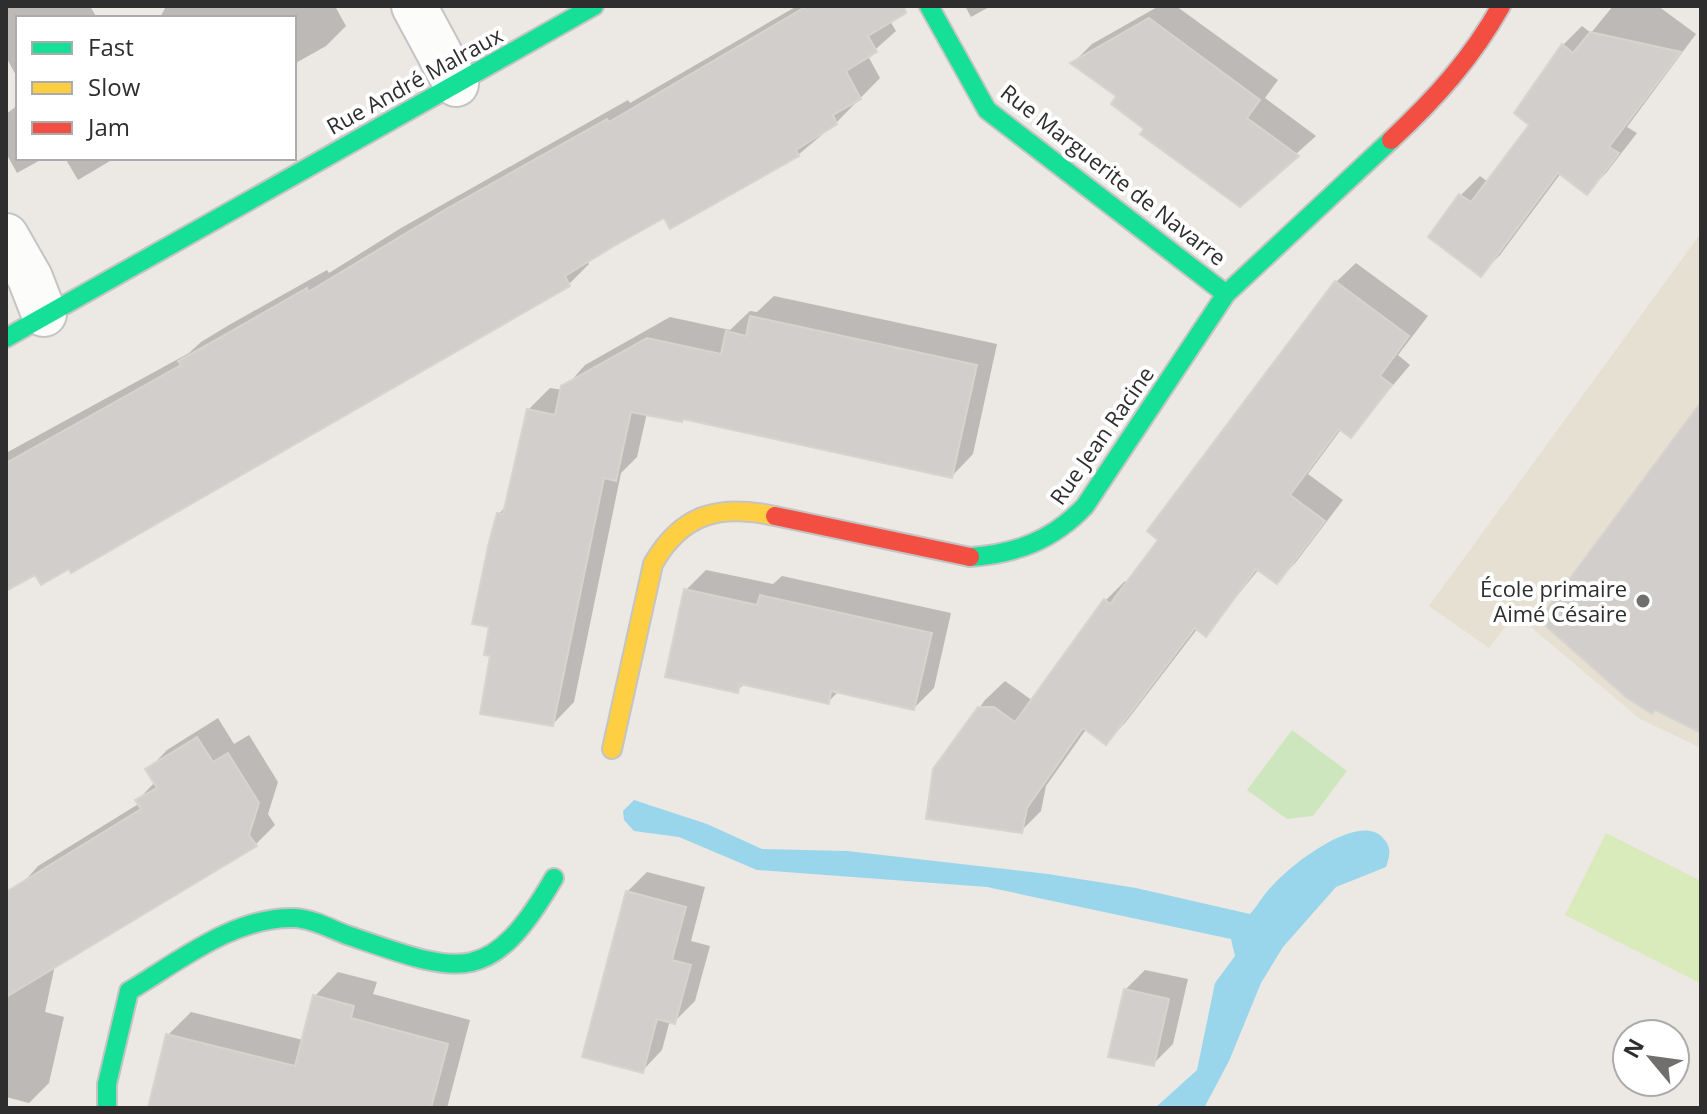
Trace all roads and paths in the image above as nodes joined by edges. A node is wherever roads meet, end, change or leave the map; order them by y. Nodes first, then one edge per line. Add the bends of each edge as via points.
1 (414, 6) edge
2 (594, 6) edge
3 (929, 6) edge
4 (1501, 6) edge
5 (456, 84) junction
6 (6, 236) edge
7 (1226, 294) junction
8 (44, 314) junction
9 (6, 338) edge
10 (612, 749) dead end
11 (554, 878) dead end
12 (107, 1108) edge

1 - 5 street
2 - 5 street, Rue André Malraux
3 - 7 street, Rue Marguerite de Navarre via 987,110
4 - 7 street, Rue Jean Racine via 1478,47 1434,100
5 - 8 street, Rue André Malraux
6 - 8 street
7 - 10 street, Rue Jean Racine via 1085,506 1051,536 1029,547 968,557 744,509 723,509 685,524 660,549 650,573
8 - 9 street, Rue André Malraux
11 - 12 street via 516,940 495,955 468,964 441,966 296,918 252,922 129,991 107,1084

